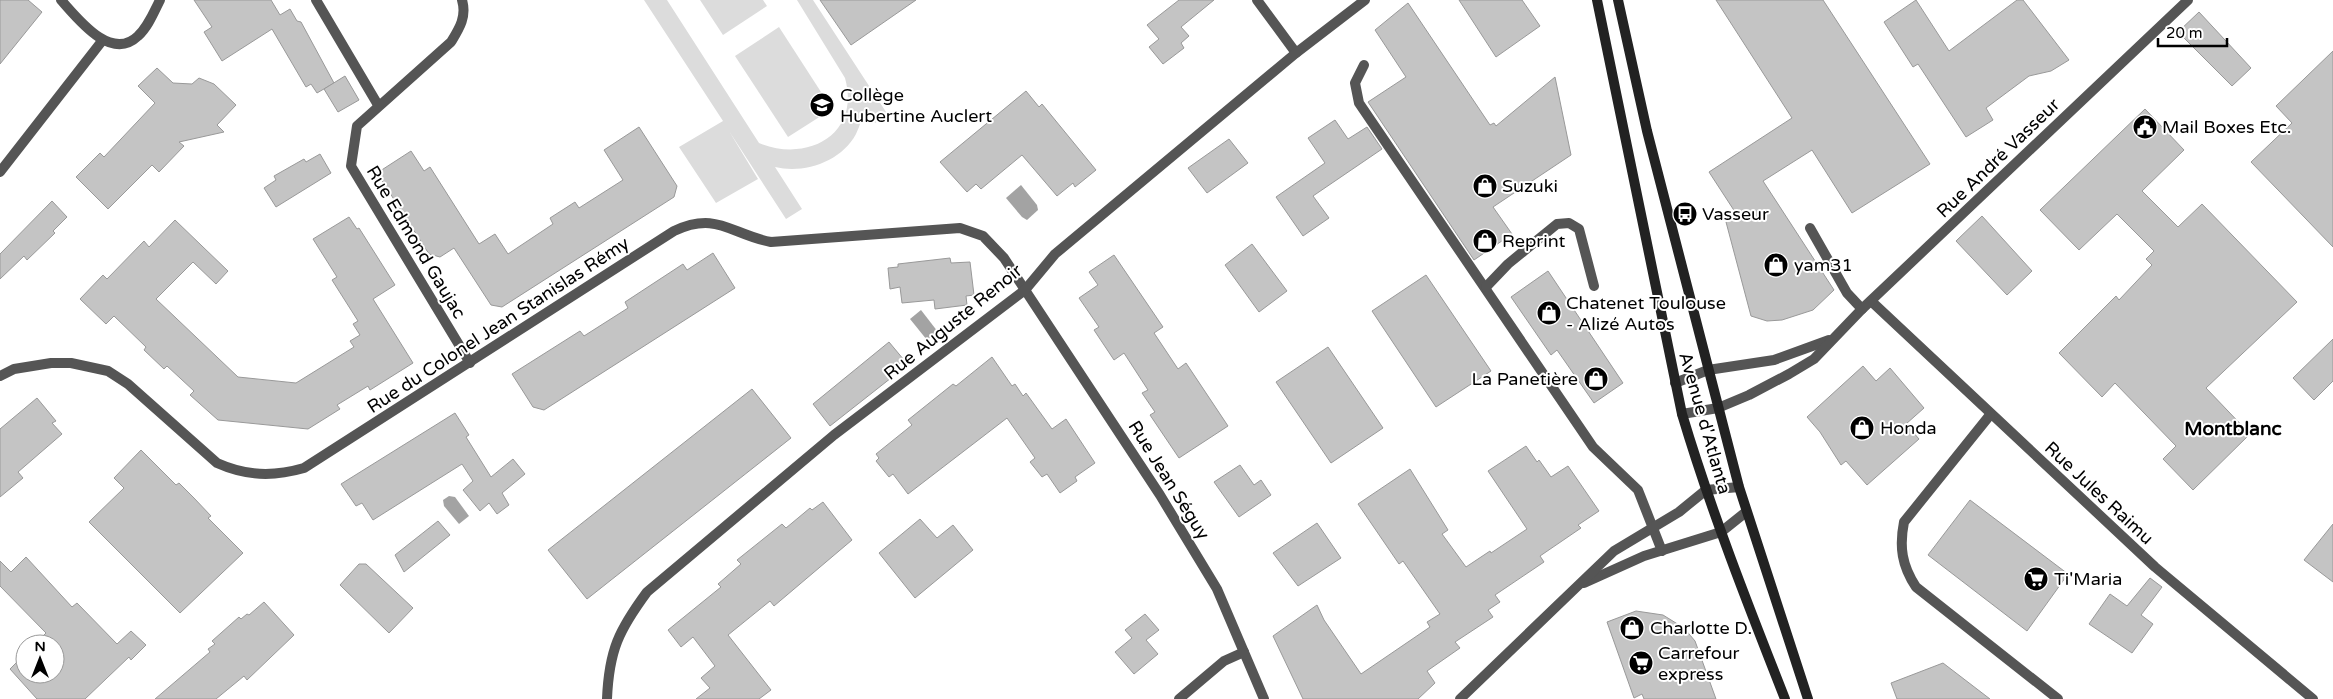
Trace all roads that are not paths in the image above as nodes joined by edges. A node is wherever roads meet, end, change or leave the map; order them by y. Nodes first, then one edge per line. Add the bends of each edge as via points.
1 (61, 0) edge
2 (160, 0) edge
3 (316, 0) edge
4 (462, 0) edge
5 (1257, 0) edge
6 (1365, 0) edge
7 (1597, 0) edge
8 (1618, 0) edge
9 (2188, 0) edge
10 (102, 41) junction
11 (1296, 53) junction
12 (1364, 65) dead end
13 (378, 105) junction
14 (0, 172) edge
15 (1810, 228) dead end
16 (1594, 286) dead end
17 (1486, 287) junction
18 (1025, 290) junction
19 (1871, 301) junction
20 (1862, 309) junction
21 (1830, 340) junction
22 (470, 363) junction
23 (1708, 370) junction
24 (0, 376) edge
25 (1675, 383) junction
26 (1718, 408) junction
27 (1682, 414) junction
28 (1990, 415) junction
29 (1739, 487) junction
30 (1706, 490) junction
31 (1746, 512) junction
32 (1653, 527) junction
33 (1721, 532) junction
34 (1662, 551) junction
35 (1576, 586) junction
36 (1244, 652) junction
37 (607, 699) edge
38 (1179, 699) edge
39 (1264, 699) edge
40 (1460, 699) edge
41 (1785, 699) edge
42 (1808, 699) edge
43 (2058, 699) edge
44 (2313, 699) edge

1 - 10 street
2 - 10 street via 139,36 121,44
3 - 13 street
4 - 13 street, Rue Edmond Gaujac via 461,25 451,42
5 - 11 street
6 - 11 street, Rue Auguste Renoir
7 - 25 main road, Avenue d'Atlanta
8 - 23 main road, Avenue d'Atlanta via 1647,131
9 - 19 street, Rue André Vasseur
10 - 14 street
11 - 18 street, Rue Auguste Renoir via 1055,254
12 - 17 street via 1355,83 1359,103 1466,263
13 - 22 street, Rue Edmond Gaujac via 357,126 352,166
15 - 20 street via 1847,293
16 - 17 street via 1579,230 1569,223 1557,224 1508,264
17 - 32 street via 1593,446 1638,490
18 - 22 street, Rue du Colonel Jean Stanislas Rémy via 1004,258 983,236 960,228 771,242 751,238 711,222 690,223
18 - 36 street, Rue Jean Séguy via 1160,495 1217,589
18 - 37 street, Rue Auguste Renoir via 834,435 647,592 614,645
19 - 20 street, Rue André Vasseur
19 - 28 street, Rue Jules Raimu
20 - 21 street, Rue André Vasseur
21 - 23 street, Rue André Vasseur via 1774,360
21 - 26 street, Rue André Vasseur via 1814,359 1749,395
22 - 24 street, Rue du Colonel Jean Stanislas Rémy via 304,468 274,474 243,472 216,462 128,384 108,371 71,363 51,363 14,369
23 - 25 street, Rue André Vasseur
23 - 26 main road, Avenue d'Atlanta
25 - 27 main road, Avenue d'Atlanta
26 - 27 street, Rue André Vasseur
26 - 29 main road, Avenue d'Atlanta
27 - 30 main road, Avenue d'Atlanta
28 - 43 street via 1904,522 1900,539 1906,573 1916,587
28 - 44 street, Rue Jules Raimu via 2155,567
29 - 30 street
29 - 31 main road, Avenue d'Atlanta
30 - 32 street via 1679,512
30 - 33 main road, Avenue d'Atlanta
31 - 33 street
31 - 42 main road, Avenue d'Atlanta
32 - 34 street
32 - 35 street via 1614,551
33 - 34 street
33 - 41 main road, Avenue d'Atlanta
34 - 35 street
35 - 40 street
36 - 38 street via 1224,660
36 - 39 street, Rue Jean Séguy

